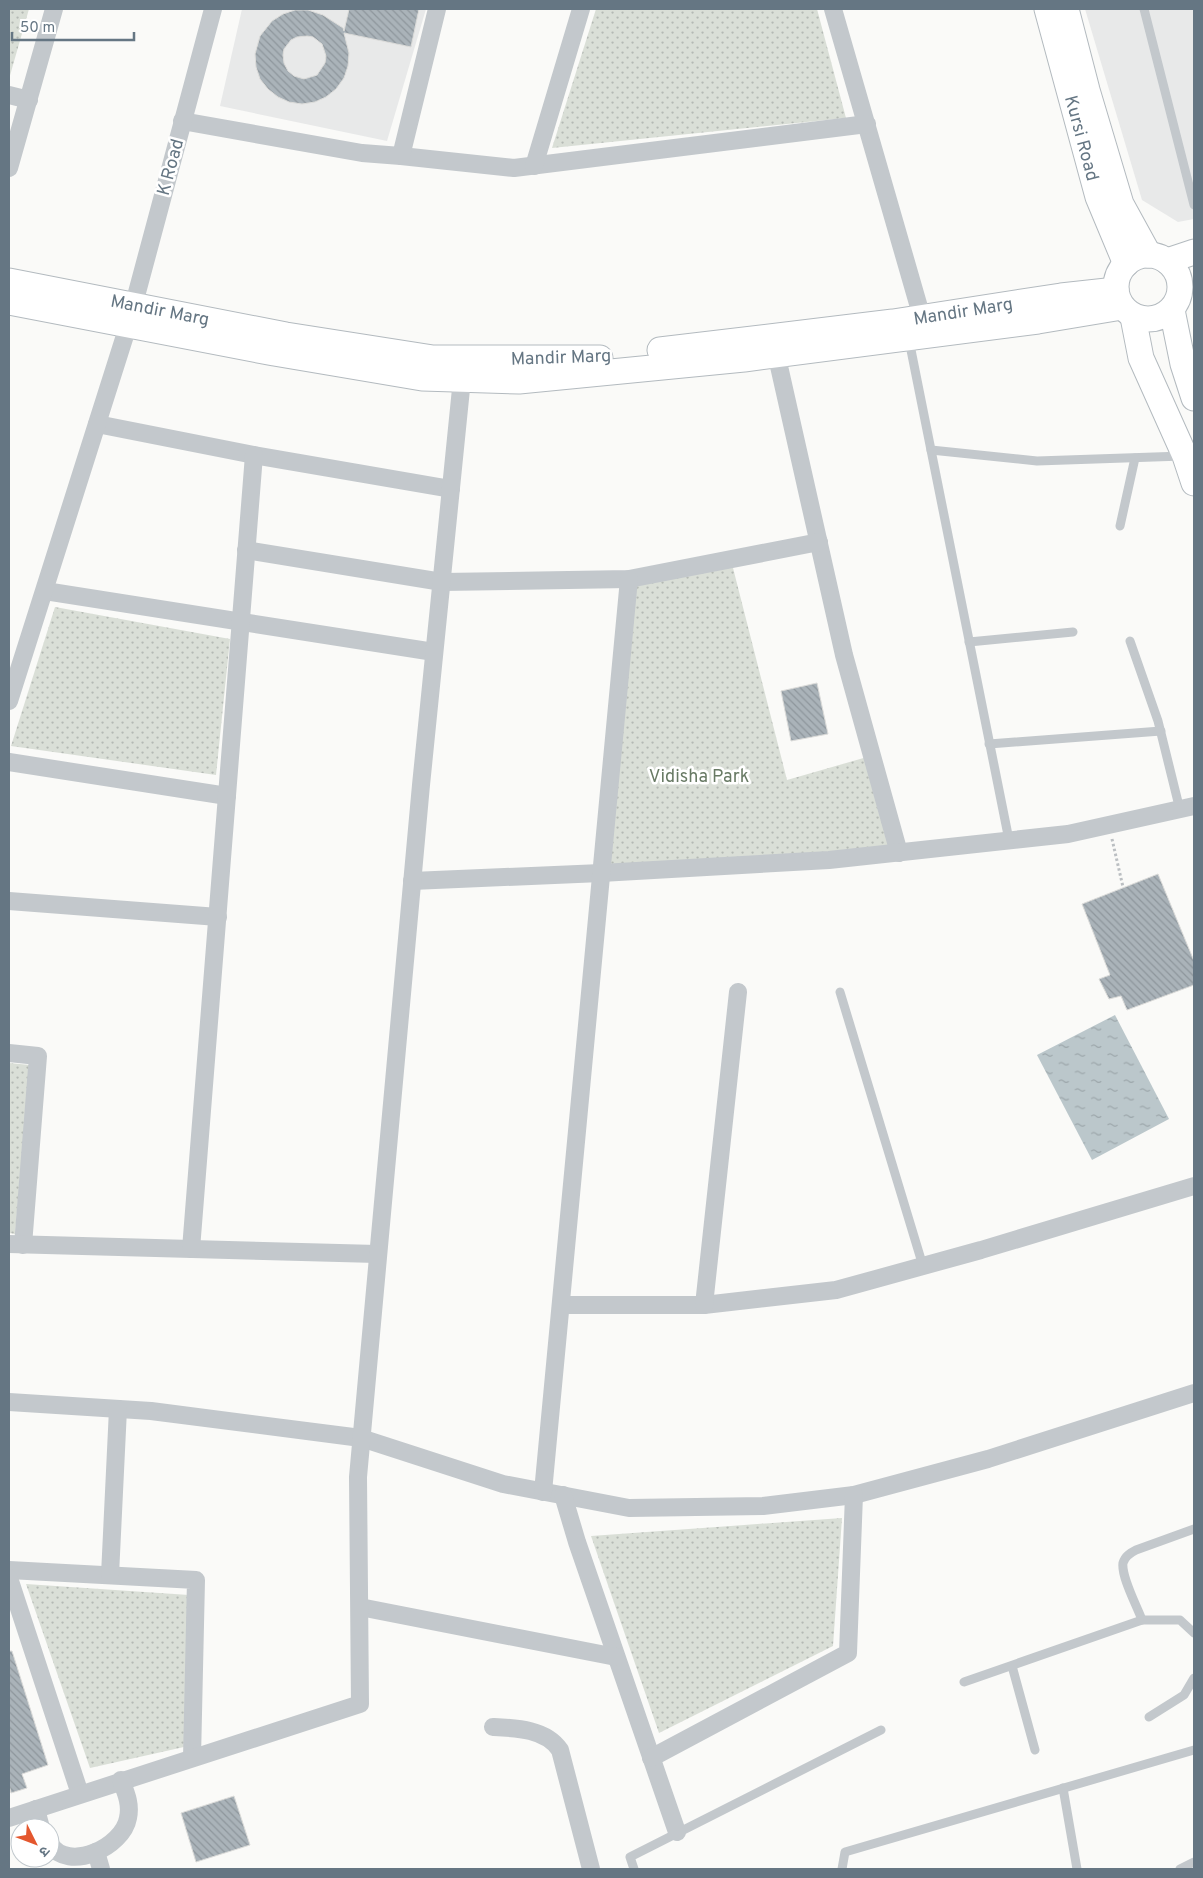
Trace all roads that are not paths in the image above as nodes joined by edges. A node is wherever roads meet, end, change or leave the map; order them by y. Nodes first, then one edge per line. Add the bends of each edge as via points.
1 (54, 9) edge
2 (213, 9) edge
3 (437, 9) edge
4 (582, 9) edge
5 (833, 9) edge
6 (1047, 9) edge
7 (1066, 9) edge
8 (1144, 9) edge
9 (9, 95) edge
10 (29, 100) junction
11 (182, 120) junction
12 (867, 124) junction
13 (401, 156) junction
14 (534, 166) junction
15 (9, 168) edge
16 (1194, 205) edge
17 (1194, 252) edge
18 (1158, 258) junction
19 (1126, 264) junction
20 (9, 281) edge
21 (1187, 284) edge
22 (9, 302) edge
23 (1124, 305) junction
24 (1172, 310) junction
25 (131, 316) junction
26 (916, 327) junction
27 (774, 346) junction
28 (463, 369) junction
29 (1194, 398) edge
30 (97, 424) junction
31 (931, 450) junction
32 (254, 455) junction
33 (1185, 456) junction
34 (1135, 458) junction
35 (1194, 483) edge
36 (451, 489) junction
37 (1120, 526) dead end
38 (819, 542) junction
39 (246, 550) junction
40 (629, 579) junction
41 (442, 582) junction
42 (45, 591) junction
43 (241, 623) junction
44 (1073, 632) dead end
45 (1130, 641) dead end
46 (969, 642) junction
47 (434, 652) junction
48 (9, 701) edge
49 (1161, 731) junction
50 (989, 744) junction
51 (9, 762) edge
52 (227, 796) junction
53 (1187, 808) edge
54 (1009, 840) junction
55 (898, 852) junction
56 (601, 873) junction
57 (412, 881) junction
58 (9, 901) edge
59 (218, 916) junction
60 (738, 992) dead end
61 (840, 992) dead end
62 (9, 1053) edge
63 (1194, 1186) edge
64 (16, 1244) edge
65 (192, 1249) junction
66 (378, 1254) junction
67 (924, 1266) junction
68 (561, 1305) junction
69 (704, 1305) junction
70 (1194, 1393) edge
71 (9, 1402) edge
72 (118, 1409) junction
73 (361, 1438) junction
74 (543, 1492) junction
75 (854, 1494) junction
76 (563, 1495) junction
77 (1194, 1529) edge
78 (9, 1570) edge
79 (110, 1575) junction
80 (9, 1578) edge
81 (360, 1608) junction
82 (1142, 1620) junction
83 (1194, 1633) edge
84 (616, 1657) junction
85 (1012, 1666) junction
86 (1194, 1678) edge
87 (964, 1682) dead end
88 (1149, 1717) dead end
89 (493, 1727) dead end
90 (881, 1730) dead end
91 (1035, 1750) dead end
92 (1194, 1750) edge
93 (192, 1758) junction
94 (651, 1758) junction
95 (121, 1780) junction
96 (1063, 1788) junction
97 (80, 1794) junction
98 (36, 1809) junction
99 (9, 1818) edge
100 (38, 1818) edge
101 (677, 1832) junction
102 (96, 1852) junction
103 (60, 1853) edge
104 (1194, 1862) edge
105 (72, 1863) edge
106 (101, 1869) edge
107 (591, 1869) edge
108 (634, 1869) edge
109 (842, 1869) edge
110 (1078, 1869) edge
111 (1180, 1869) edge

1 - 10 street
2 - 11 street, K Road
3 - 13 street
4 - 14 street
5 - 12 street
6 - 19 main road, Kursi Road via 1098,197
7 - 18 main road, Kursi Road via 1120,204
8 - 16 lane
9 - 10 street
10 - 15 street
11 - 13 street via 362,153
11 - 25 street, K Road
12 - 14 street
12 - 26 street
13 - 14 street via 514,168
17 - 18 main road
18 - 19 main road via 1133,259
18 - 21 main road via 1174,268
19 - 23 main road via 1118,276
20 - 25 main road, Mandir Marg
21 - 24 main road
22 - 25 main road
23 - 24 main road via 1147,320 1160,318
23 - 26 main road via 1038,320
23 - 33 main road via 1141,358
24 - 29 main road
25 - 28 main road via 274,353 422,378
25 - 30 street, K Road
26 - 27 main road
26 - 31 lane
27 - 28 main road via 519,381
27 - 38 street
28 - 36 street
30 - 32 street
30 - 42 street, K Road
31 - 34 lane via 1037,462
31 - 46 lane
32 - 36 street
32 - 39 street
33 - 34 lane
33 - 35 main road
34 - 37 lane
36 - 41 street
38 - 40 street
38 - 55 street via 844,655
39 - 41 street
39 - 43 street
40 - 41 street
40 - 56 street
41 - 47 street
42 - 43 street
42 - 48 street, K Road
43 - 47 street
43 - 52 street
44 - 46 lane
45 - 49 lane
46 - 50 lane
47 - 57 street
49 - 50 lane
49 - 53 lane
50 - 54 lane
51 - 52 street
52 - 59 street
53 - 54 street via 1068,834
54 - 55 street
55 - 56 street via 829,860
56 - 57 street
56 - 68 street
57 - 66 street
58 - 59 street
59 - 65 street
60 - 69 street
61 - 67 lane
62 - 64 street via 38,1056
63 - 67 street
64 - 65 street
65 - 66 street
66 - 73 street
67 - 69 street via 836,1290
68 - 69 street
68 - 74 street
70 - 75 street via 988,1459
71 - 72 street
72 - 73 street
72 - 79 street
73 - 74 street via 503,1484
73 - 81 street via 358,1477
74 - 76 street
75 - 76 street via 763,1506 629,1508
75 - 94 street via 848,1653
76 - 84 street
77 - 82 lane via 1128,1554 1124,1572
78 - 79 street
79 - 93 street via 196,1580
80 - 97 street
81 - 84 street
81 - 93 street via 360,1704
82 - 83 lane via 1180,1620
82 - 85 lane
84 - 94 street
85 - 87 lane
85 - 91 lane
86 - 88 lane via 1184,1695
89 - 107 street via 543,1734 556,1744
90 - 101 lane
92 - 96 lane
93 - 95 street
94 - 101 street
95 - 97 street
95 - 102 street via 129,1801 128,1819 111,1845
96 - 109 lane via 846,1852
96 - 110 lane
97 - 98 street
98 - 99 street
98 - 100 street
101 - 108 lane via 630,1857
102 - 105 street
102 - 106 street
103 - 105 street
104 - 111 lane

